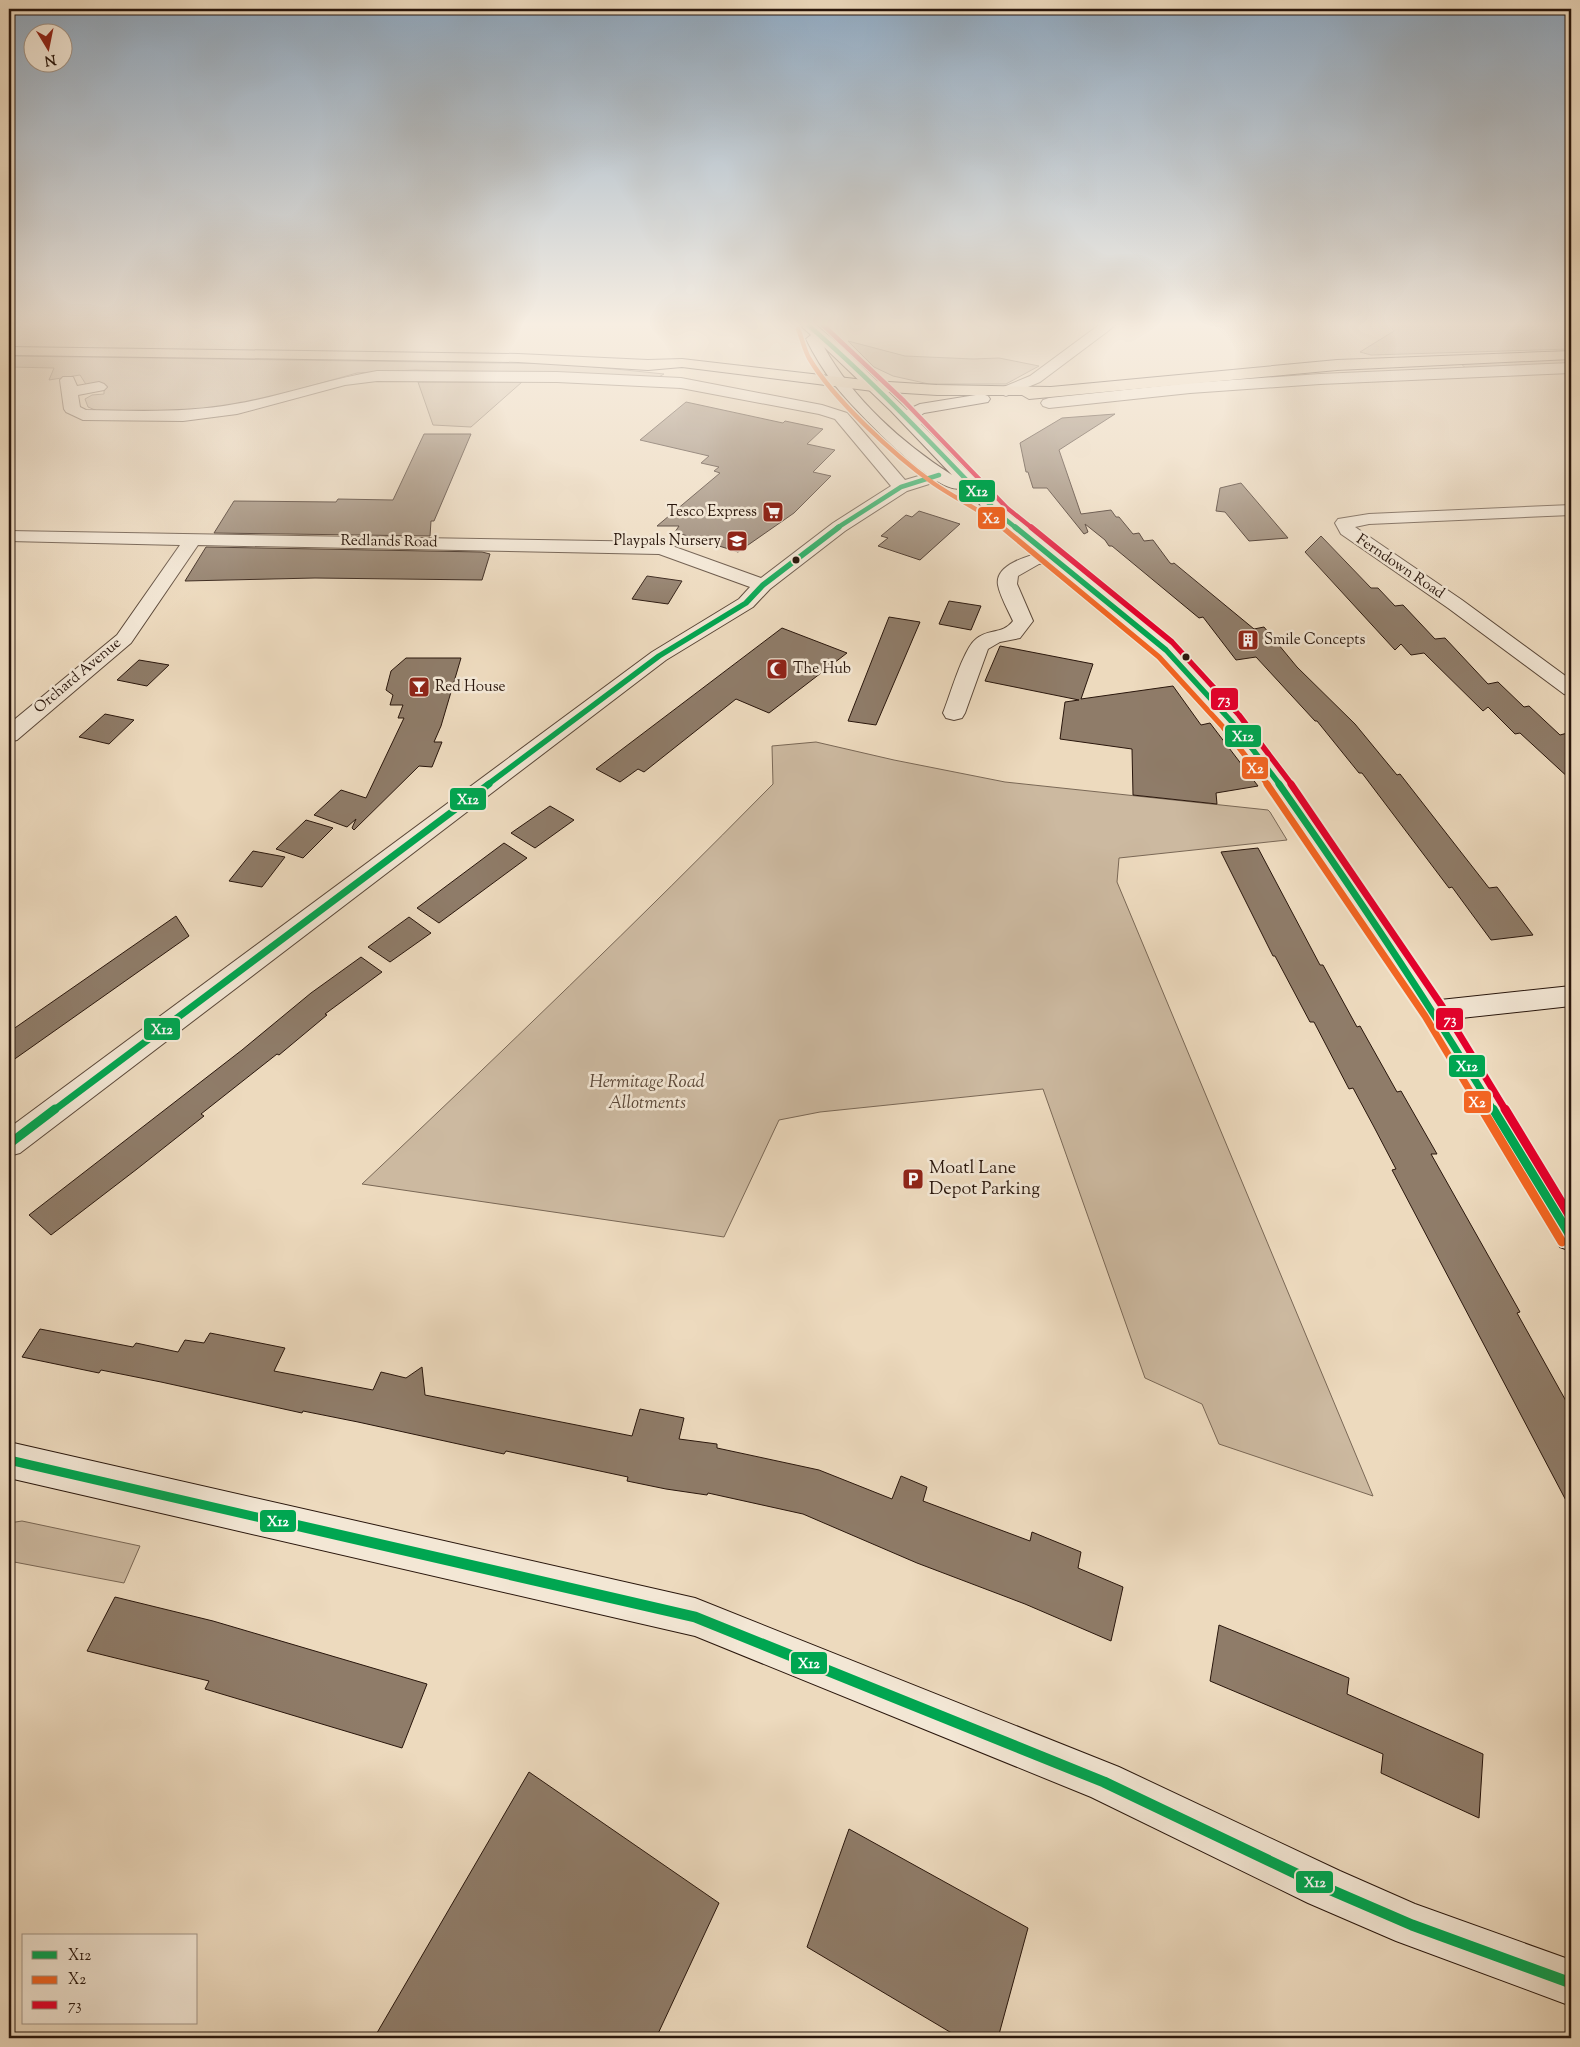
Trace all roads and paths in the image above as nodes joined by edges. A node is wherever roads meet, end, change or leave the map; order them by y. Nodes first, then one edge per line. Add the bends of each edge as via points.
1 (845, 421) edge
2 (876, 421) edge
3 (910, 421) edge
4 (913, 421) edge
5 (913, 424) junction
6 (939, 475) junction
7 (901, 487) junction
8 (992, 506) junction
9 (1571, 510) edge
10 (9, 536) edge
11 (194, 538) junction
12 (1052, 556) junction
13 (763, 585) junction
14 (1571, 690) edge
15 (954, 713) dead end
16 (9, 735) edge
17 (1571, 996) edge
18 (1433, 1012) junction
19 (9, 1144) edge
20 (1571, 1237) edge
21 (9, 1460) edge
22 (1571, 1983) edge

1 - 7 street
2 - 6 street
3 - 5 street
4 - 5 street
5 - 8 street
6 - 7 street
6 - 8 street
7 - 13 street via 838,527
8 - 12 street
9 - 14 street, Ferndown Road via 1369,518 1344,523 1347,530 1455,604
10 - 11 street, Redlands Road
11 - 13 street, Redlands Road via 661,548
11 - 16 street, Orchard Avenue via 124,639
12 - 15 street via 1033,560 1009,573 1007,584 1023,621 1014,634 992,637 979,647
12 - 18 street via 1166,650 1231,721 1305,821
13 - 19 street via 746,603 659,656
17 - 18 street
18 - 20 street
21 - 22 street via 695,1616 1104,1782 1324,1887 1412,1925

